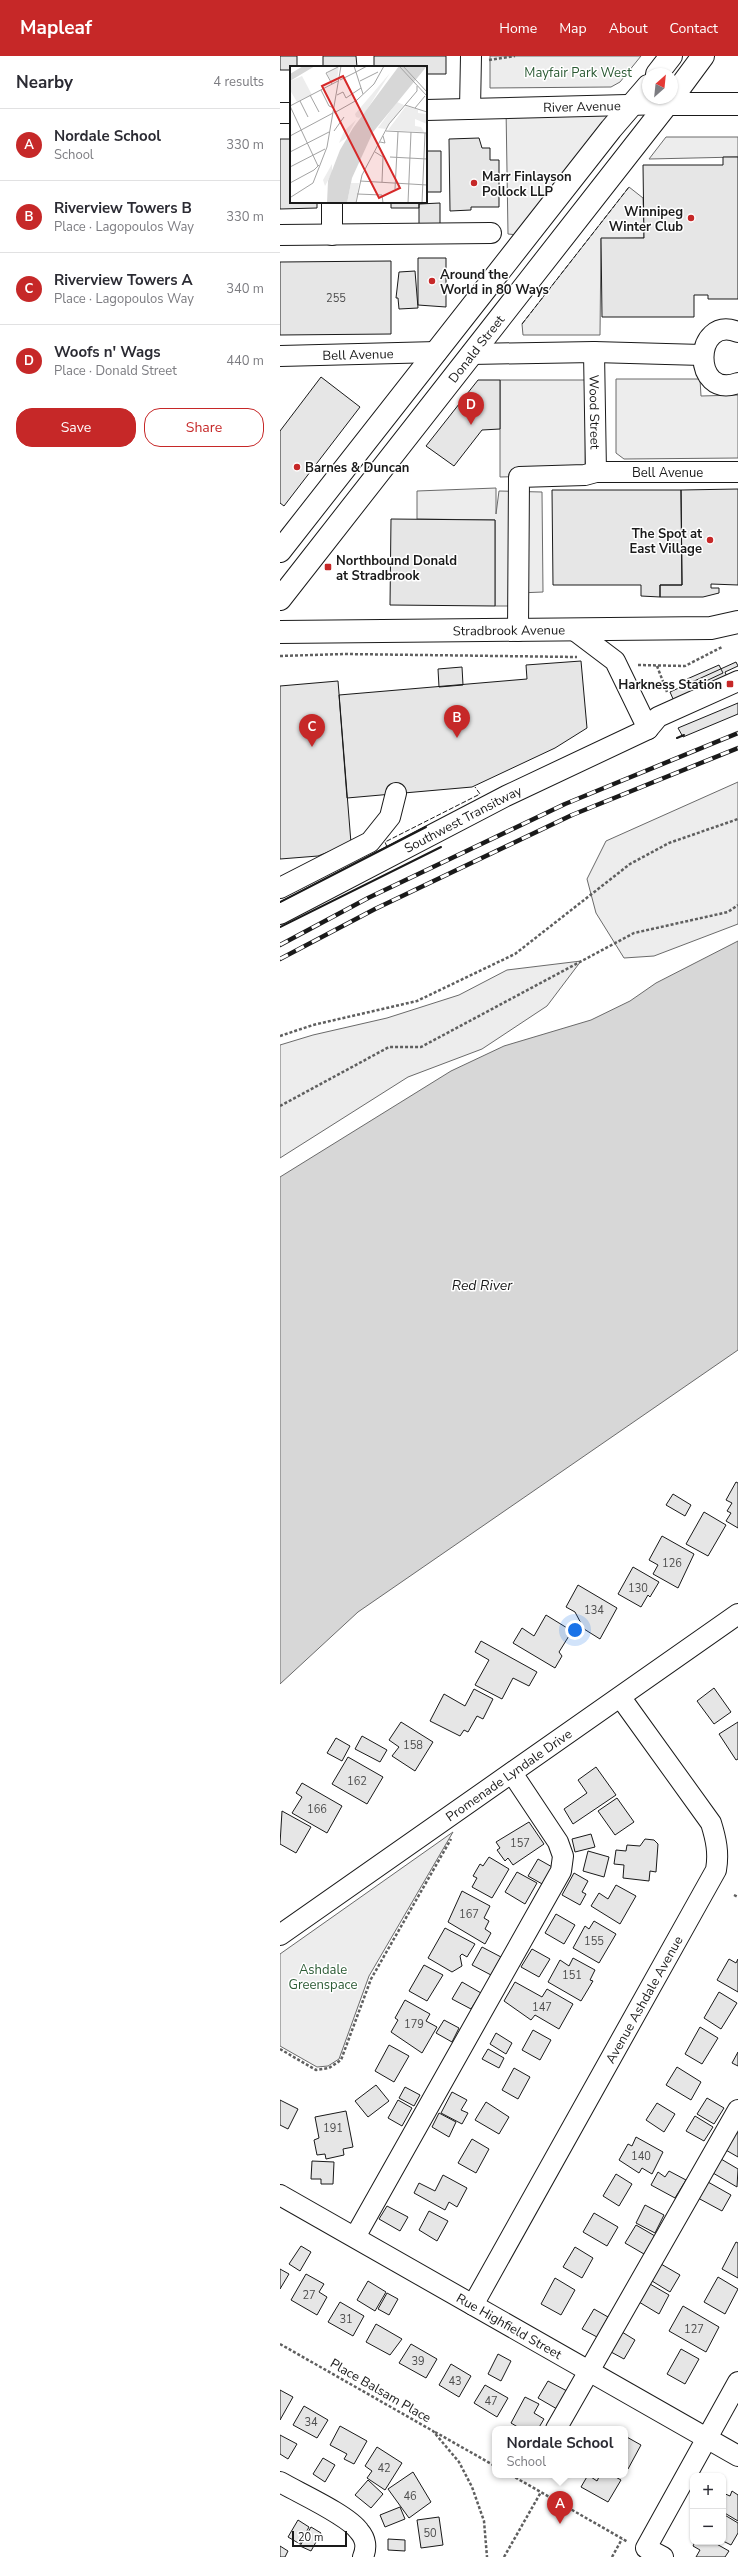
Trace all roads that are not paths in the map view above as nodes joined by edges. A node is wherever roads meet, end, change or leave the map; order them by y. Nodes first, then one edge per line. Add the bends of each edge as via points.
1 (671, 56) edge
2 (703, 56) edge
3 (480, 58) edge
4 (662, 68) edge
5 (678, 89) edge
6 (642, 93) edge
7 (678, 100) edge
8 (642, 104) edge
9 (667, 104) edge
10 (738, 104) edge
11 (632, 105) junction
12 (470, 109) junction
13 (427, 110) edge
14 (332, 203) edge
15 (492, 233) dead end
16 (280, 235) edge
17 (332, 235) junction
18 (738, 332) edge
19 (437, 352) junction
20 (594, 352) junction
21 (470, 354) junction
22 (702, 355) junction
23 (280, 356) edge
24 (738, 383) edge
25 (596, 472) junction
26 (738, 472) edge
27 (283, 539) edge
28 (280, 599) edge
29 (738, 622) edge
30 (574, 630) junction
31 (518, 631) junction
32 (280, 632) edge
33 (738, 681) edge
34 (738, 696) edge
35 (648, 729) junction
36 (396, 794) dead end
37 (326, 853) dead end
38 (310, 873) junction
39 (280, 888) edge
40 (280, 914) edge
41 (736, 1620) edge
42 (621, 1698) junction
43 (512, 1773) junction
44 (280, 1935) edge
45 (738, 2110) edge
46 (280, 2195) edge
47 (355, 2237) junction
48 (473, 2305) junction
49 (589, 2371) junction
50 (738, 2382) edge
51 (558, 2426) edge
52 (706, 2438) junction
53 (738, 2456) edge
54 (280, 2482) edge
55 (655, 2552) edge
56 (364, 2553) edge

1 - 4 main road
2 - 5 main road, Donald Street
3 - 12 street
6 - 11 main road
7 - 10 main road, River Avenue
8 - 11 street, River Avenue
9 - 21 main road, Donald Street
11 - 12 street, River Avenue
11 - 19 main road
12 - 13 street, River Avenue
14 - 17 street
15 - 17 street
16 - 17 street
18 - 22 street via 726,330 709,338
19 - 23 street, Bell Avenue
19 - 27 main road
20 - 21 street
20 - 22 street
20 - 25 street, Wood Street
21 - 28 main road, Donald Street
22 - 24 street via 703,363 711,377 725,384
25 - 26 street, Bell Avenue
25 - 31 street, Bell Avenue via 585,475 519,477
29 - 30 main road, Stradbrook Avenue via 711,628
30 - 31 main road, Stradbrook Avenue
30 - 35 street via 615,661
31 - 32 main road, Stradbrook Avenue
33 - 35 street, Southwest Transitway via 658,717
34 - 35 street, Southwest Transitway via 664,729
35 - 40 street, Southwest Transitway via 506,796
36 - 38 street via 390,817 370,842
37 - 38 street
38 - 39 street
41 - 42 street, Promenade Lyndale Drive
42 - 43 street, Promenade Lyndale Drive
42 - 48 street, Avenue Ashdale Avenue via 711,1823 717,1851 716,1870
43 - 44 street, Promenade Lyndale Drive
43 - 47 street via 558,1842 563,1856 561,1871
45 - 49 street
46 - 47 street, Rue Highfield Street
47 - 48 street, Rue Highfield Street
48 - 49 street, Rue Highfield Street
49 - 51 street
49 - 52 street, Rue Highfield Street
50 - 52 street
52 - 53 street, Rue Highfield Street
52 - 55 street
54 - 56 street via 352,2523 364,2539

